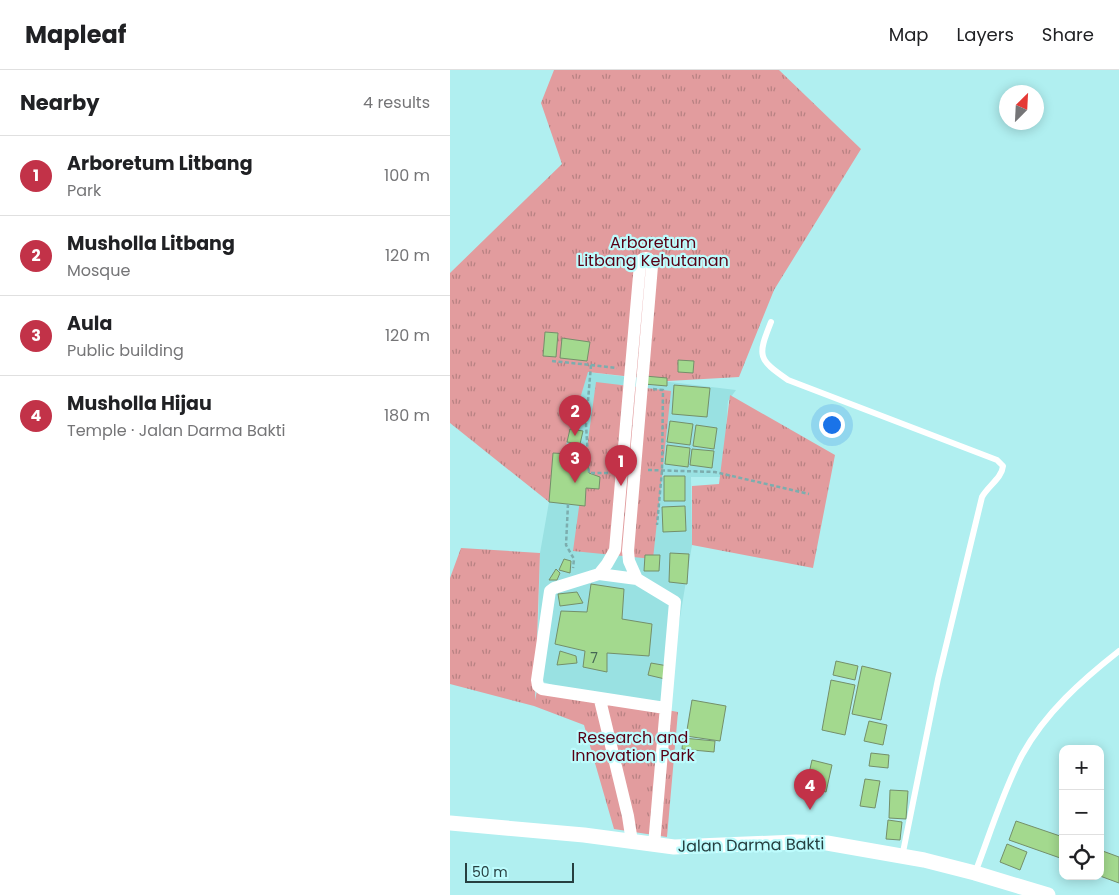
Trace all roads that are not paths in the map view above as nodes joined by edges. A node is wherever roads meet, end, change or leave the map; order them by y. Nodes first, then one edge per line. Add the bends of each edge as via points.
1 (771, 322) dead end
2 (634, 377) junction
3 (621, 551) junction
4 (599, 574) junction
5 (638, 579) junction
6 (1119, 652) edge
7 (600, 700) junction
8 (665, 708) junction
9 (450, 823) edge
10 (632, 842) junction
11 (654, 845) junction
12 (902, 857) junction
13 (975, 873) junction
14 (1017, 891) edge
15 (1048, 895) edge

1 - 12 lane via 761,350 762,356 769,366 788,380 998,460 1003,466 1002,472 982,497 938,679
2 - 2 street via 652,266 649,259 642,259 640,264
2 - 3 street via 621,473
2 - 3 street via 635,470
3 - 4 street
3 - 5 street
4 - 5 street
4 - 7 street via 550,591 537,680 542,690
5 - 8 street via 675,602
6 - 13 lane via 1062,701 1023,754
7 - 8 street
7 - 10 street
8 - 11 street
9 - 10 street, Jalan Darma Bakti
10 - 11 street, Jalan Darma Bakti
11 - 12 street, Jalan Darma Bakti via 811,842
12 - 13 street, Jalan Darma Bakti
13 - 14 street, Jalan Darma Bakti
14 - 15 street, Jalan Darma Bakti

